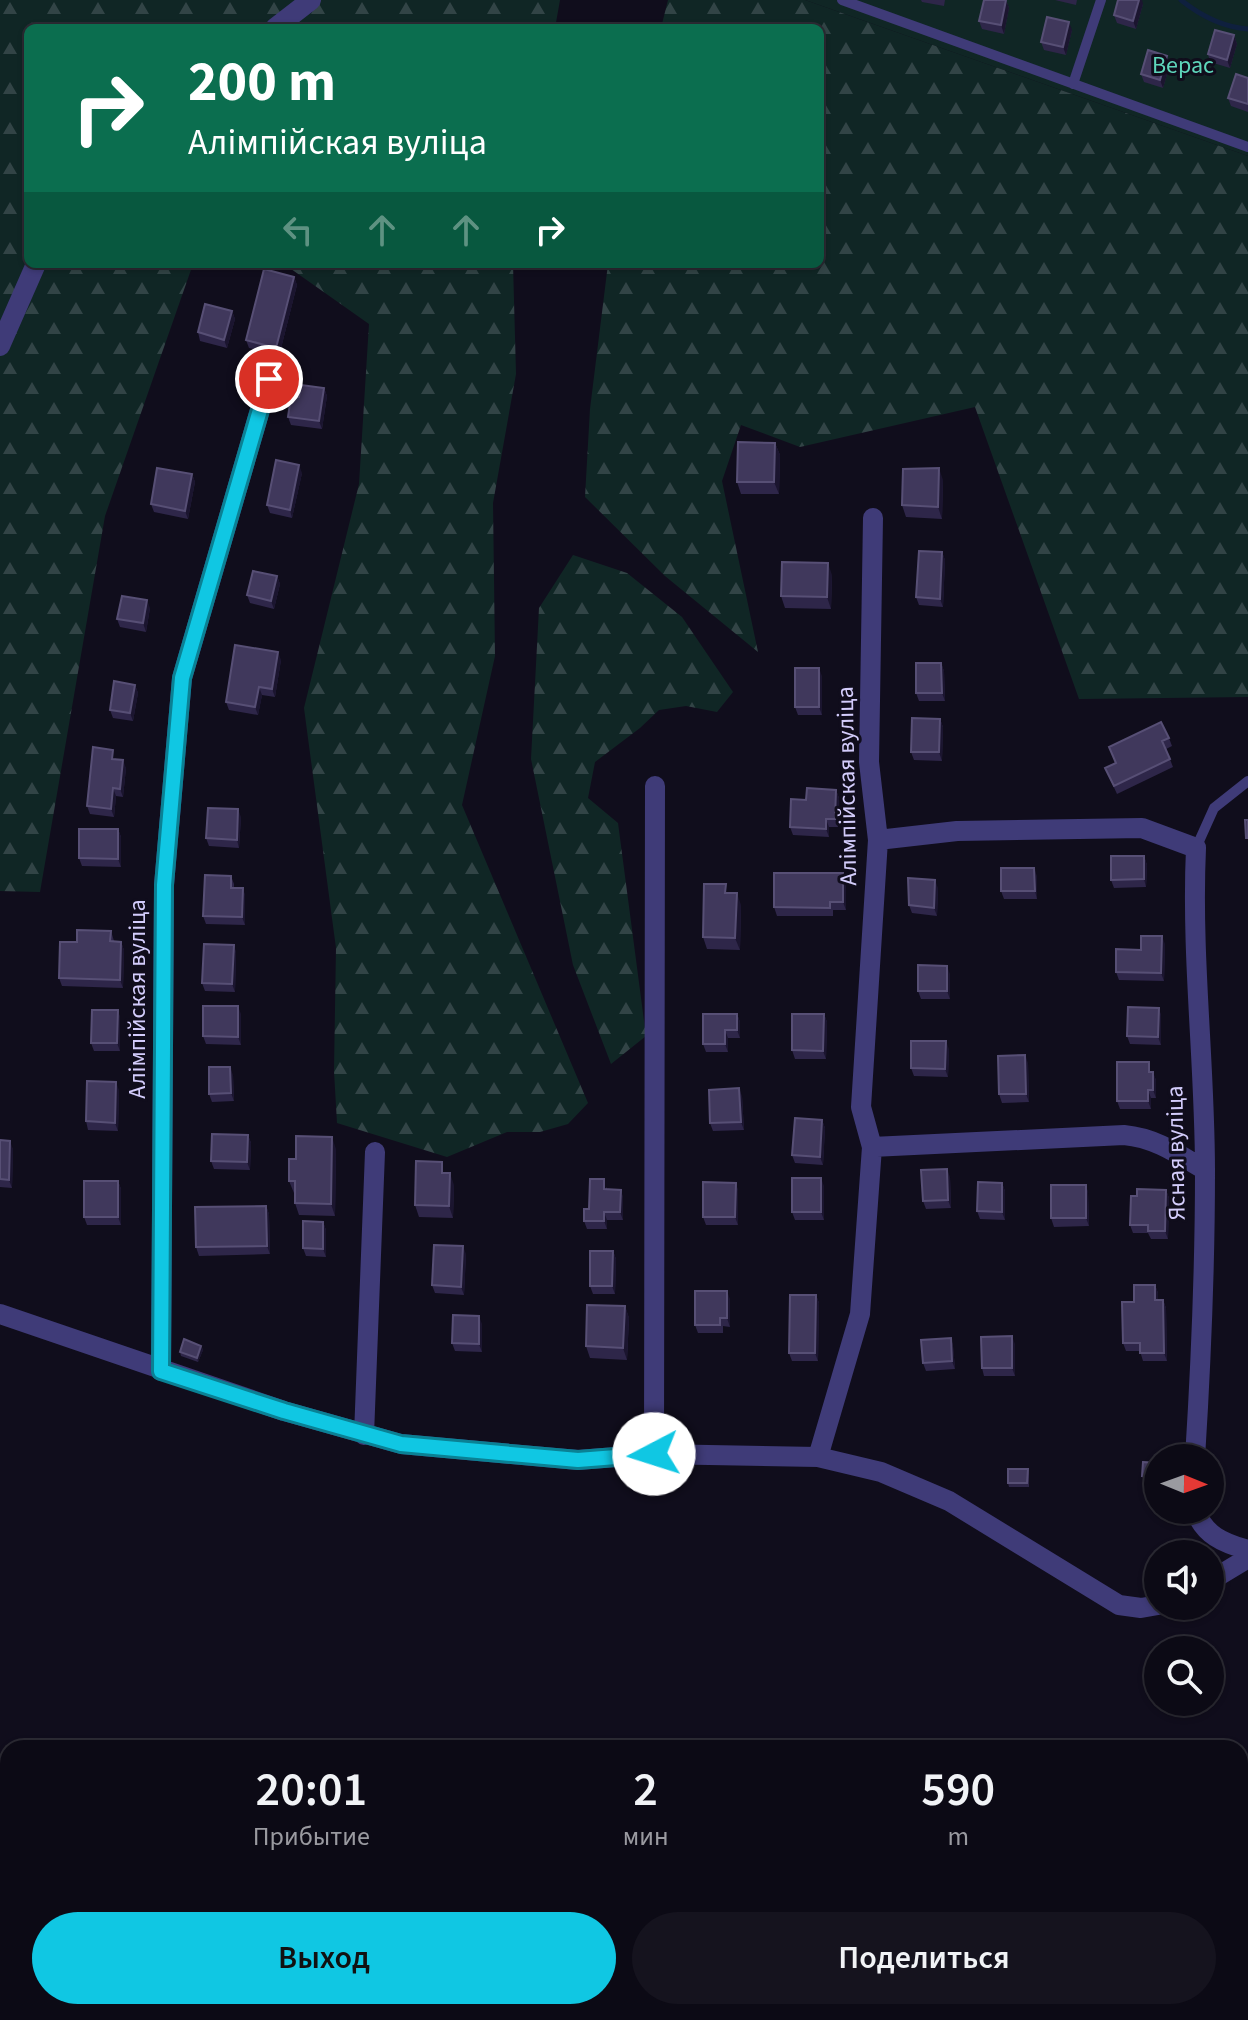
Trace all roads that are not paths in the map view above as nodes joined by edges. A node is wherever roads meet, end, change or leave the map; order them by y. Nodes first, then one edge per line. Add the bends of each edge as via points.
1 (311, 0) edge
2 (842, 0) edge
3 (1101, 0) edge
4 (280, 24) edge
5 (1073, 84) junction
6 (1248, 147) edge
7 (34, 268) edge
8 (0, 346) edge
9 (269, 379) dead end
10 (873, 518) dead end
11 (1248, 781) edge
12 (655, 786) dead end
13 (878, 840) junction
14 (1196, 848) junction
15 (872, 1147) junction
16 (375, 1152) dead end
17 (1205, 1170) junction
18 (0, 1314) edge
19 (161, 1371) junction
20 (364, 1435) junction
21 (1196, 1444) edge
22 (654, 1454) junction
23 (818, 1457) junction
24 (1200, 1524) edge
25 (1248, 1550) edge
26 (1248, 1558) edge
27 (1224, 1573) edge
28 (1144, 1607) edge

1 - 4 street
2 - 5 lane
3 - 5 lane
5 - 6 lane
7 - 8 street
9 - 19 street, Алімпійская вуліца via 182,678 164,885
10 - 13 street, Алімпійская вуліца via 869,762
11 - 14 lane via 1214,808
12 - 22 street
13 - 14 street via 957,831 1142,828
13 - 15 street, Алімпійская вуліца via 861,1107
14 - 17 street, Ясная вуліца via 1193,911
15 - 17 street via 1124,1135 1163,1144
15 - 23 street, Алімпійская вуліца via 860,1314
16 - 20 street
17 - 21 street, Ясная вуліца
18 - 19 street
19 - 20 street
20 - 22 street via 401,1444 578,1460
22 - 23 street
23 - 28 street via 881,1472 949,1501 1119,1605
24 - 25 street via 1216,1539
26 - 27 street

